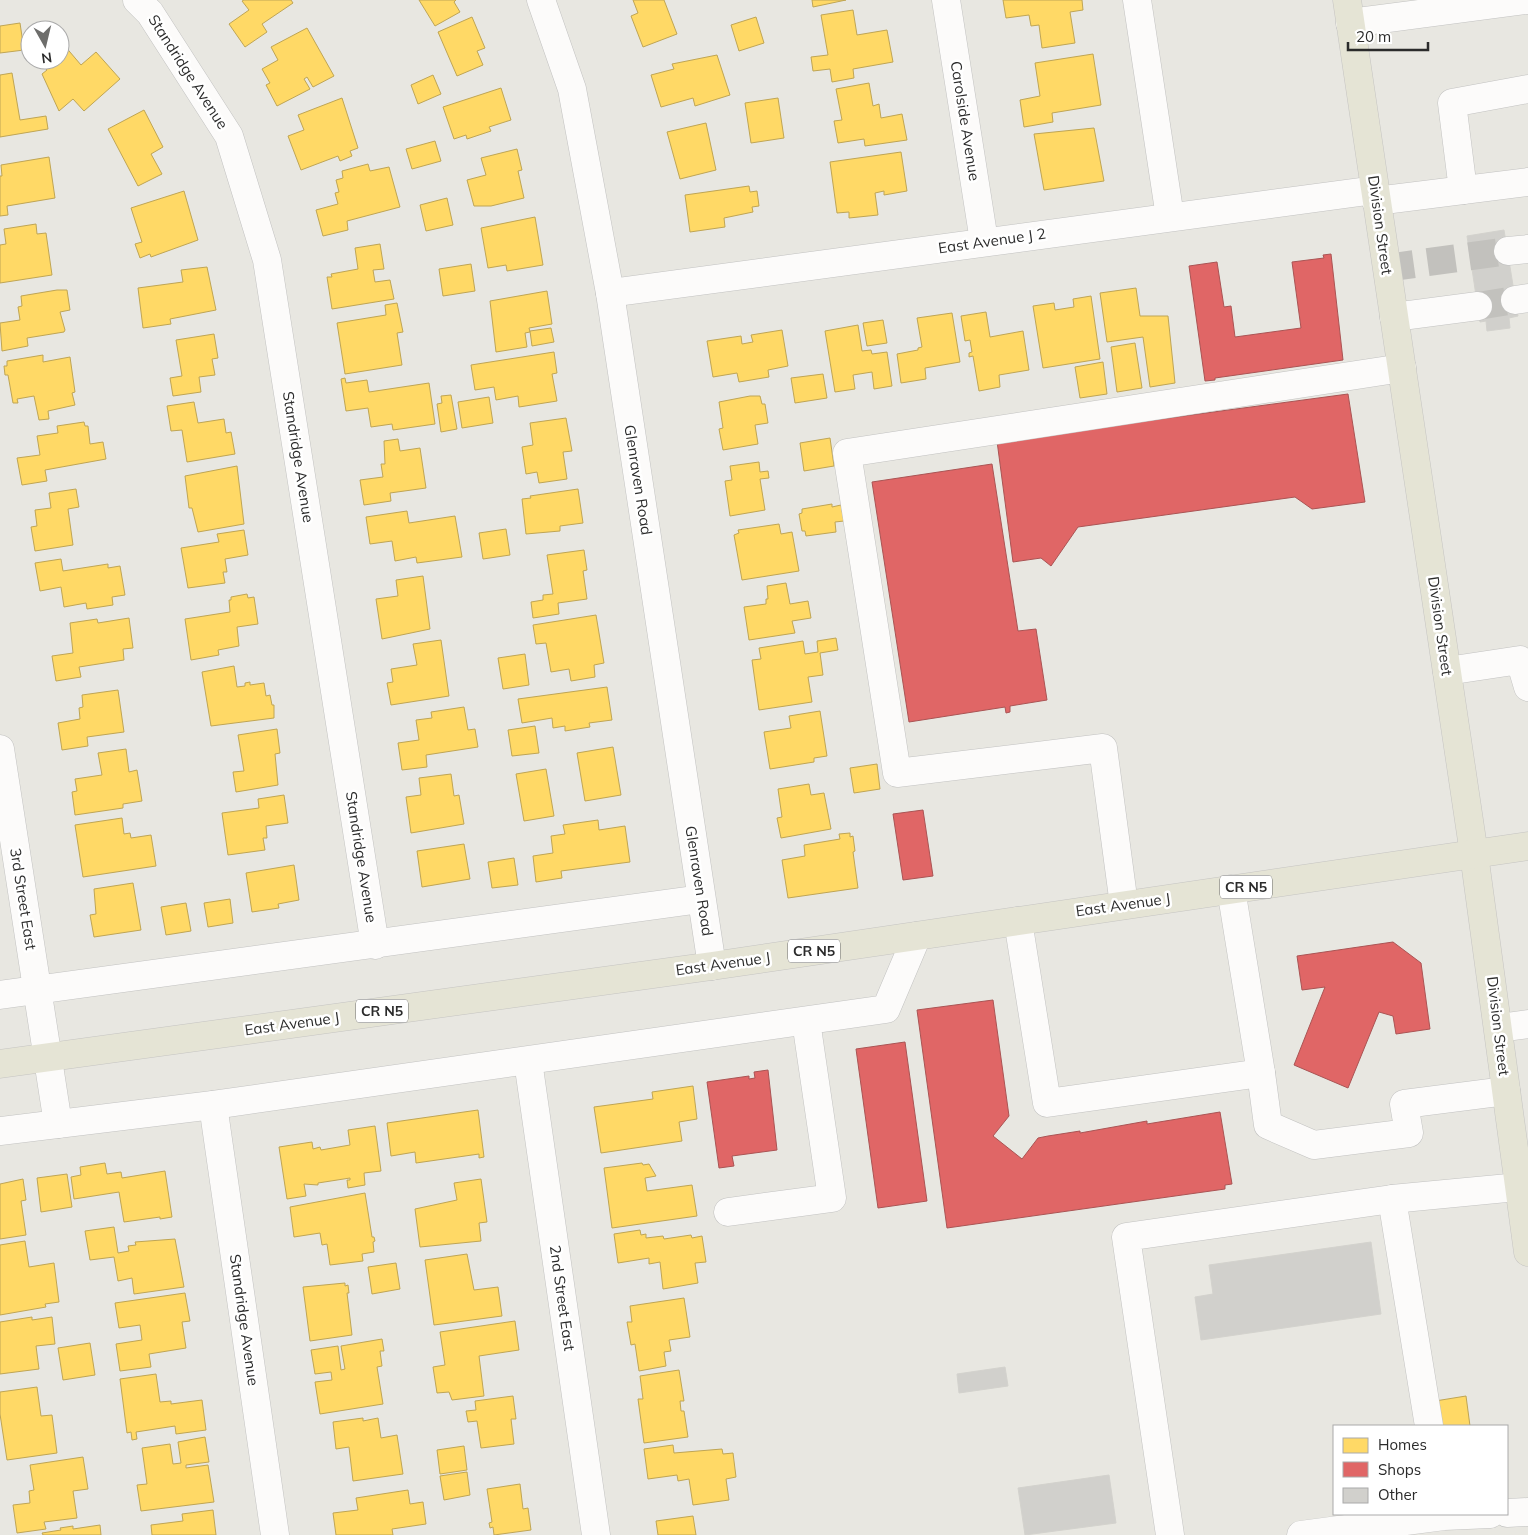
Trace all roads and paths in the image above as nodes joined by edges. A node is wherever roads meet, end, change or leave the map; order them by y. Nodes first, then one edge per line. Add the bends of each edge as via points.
1 (137, 0) edge
2 (542, 0) edge
3 (946, 0) edge
4 (1137, 0) edge
5 (1526, 0) edge
6 (1348, 11) edge
7 (1528, 89) edge
8 (1528, 182) edge
9 (1463, 190) junction
10 (1376, 195) junction
11 (1170, 217) junction
12 (984, 242) junction
13 (610, 293) junction
14 (1478, 306) tunnel mouth
15 (1394, 317) junction
16 (1402, 368) junction
17 (1524, 654) edge
18 (1447, 671) junction
19 (1528, 687) edge
20 (0, 749) edge
21 (1528, 846) edge
22 (1474, 854) junction
23 (1231, 890) junction
24 (701, 898) junction
25 (1124, 906) junction
26 (1018, 921) junction
27 (916, 936) junction
28 (375, 945) junction
29 (712, 966) junction
30 (37, 990) junction
31 (0, 995) edge
32 (806, 1021) junction
33 (1528, 1024) edge
34 (1499, 1028) junction
35 (48, 1057) junction
36 (528, 1061) junction
37 (0, 1064) edge
38 (1261, 1073) junction
39 (1506, 1091) junction
40 (213, 1105) junction
41 (58, 1124) junction
42 (0, 1131) edge
43 (1523, 1186) edge
44 (1392, 1199) junction
45 (728, 1212) dead end
46 (1528, 1252) edge
47 (1429, 1425) edge
48 (1528, 1512) edge
49 (1508, 1513) edge
50 (1443, 1515) edge
51 (275, 1535) edge
52 (596, 1535) edge
53 (1170, 1535) edge
54 (1301, 1535) edge

1 - 28 street, Standridge Avenue via 150,13 230,136 267,260
2 - 13 street, Glenraven Road via 572,89
3 - 12 street, Carolside Avenue
4 - 11 street
5 - 6 street
6 - 10 main road, Division Street
7 - 9 street via 1452,103
8 - 9 street, East Avenue J 2
9 - 10 street, East Avenue J 2
10 - 11 street, East Avenue J 2
10 - 15 main road, Division Street
11 - 12 street, East Avenue J 2
12 - 13 street, East Avenue J 2
13 - 24 street, Glenraven Road
14 - 15 street
15 - 16 main road, Division Street
16 - 18 main road, Division Street
16 - 25 street via 847,453 897,774 1103,748
17 - 18 street
17 - 19 street
18 - 22 main road, Division Street
20 - 30 street, 3rd Street East
21 - 22 main road, CR N5
22 - 23 main road, East Avenue J / CR N5
22 - 34 main road, Division Street
23 - 25 main road, East Avenue J / CR N5
23 - 38 street
24 - 28 street
24 - 29 street, Glenraven Road
25 - 26 main road, East Avenue J / CR N5
26 - 27 main road, East Avenue J / CR N5
26 - 38 street via 1047,1103
27 - 29 main road, East Avenue J / CR N5
27 - 32 street via 886,1009
28 - 30 street
29 - 35 main road, East Avenue J / CR N5
30 - 31 street
30 - 35 street, 3rd Street East
32 - 36 street
32 - 45 street via 832,1198
33 - 34 street
34 - 39 main road, Division Street
35 - 37 main road, East Avenue J / CR N5
35 - 41 street, 3rd Street East
36 - 40 street
36 - 52 street, 2nd Street East
38 - 39 street via 1268,1125 1314,1145 1409,1133 1404,1104
39 - 43 main road, Division Street
40 - 41 street
40 - 51 street, Standridge Avenue
41 - 42 street
43 - 44 street
43 - 46 main road, Division Street
44 - 47 street
44 - 53 street via 1126,1237
48 - 49 street
50 - 54 street

